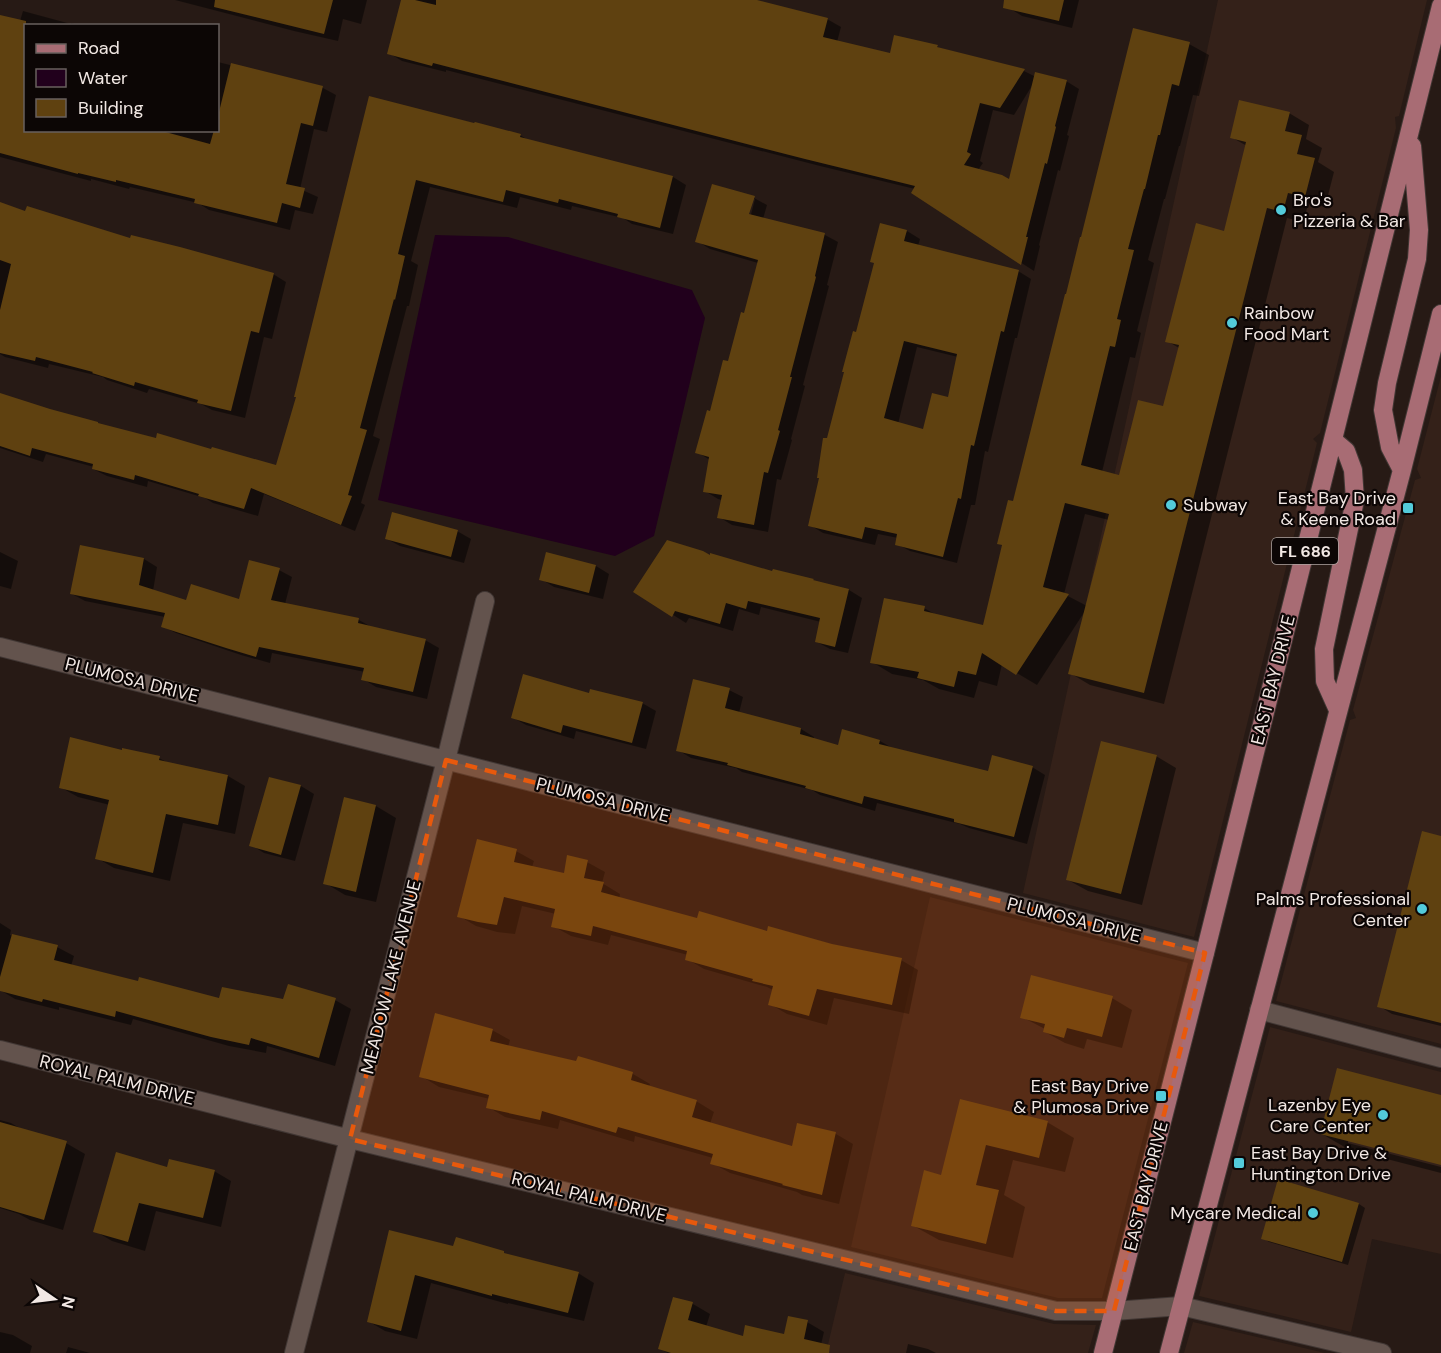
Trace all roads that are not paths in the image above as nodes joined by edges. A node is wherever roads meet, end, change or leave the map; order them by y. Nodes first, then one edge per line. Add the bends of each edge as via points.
1 (1441, 6) edge
2 (1411, 130) junction
3 (1441, 314) edge
4 (1333, 440) junction
5 (1402, 470) junction
6 (485, 601) dead end
7 (0, 647) edge
8 (1338, 710) junction
9 (446, 760) junction
10 (1205, 953) junction
11 (1259, 1010) junction
12 (0, 1050) edge
13 (1441, 1058) edge
14 (350, 1139) junction
15 (1181, 1306) junction
16 (1114, 1311) junction
17 (294, 1353) edge
18 (1103, 1353) edge
19 (1169, 1353) edge
20 (1382, 1353) edge

1 - 2 main road, EAST BAY DRIVE / FL 686
2 - 4 main road, EAST BAY DRIVE / FL 686
2 - 5 main road via 1419,230 1417,260 1383,410 1390,447
3 - 5 main road
4 - 8 main road via 1346,451 1353,470 1355,500 1324,649 1326,681
4 - 10 main road, EAST BAY DRIVE / FL 686
5 - 8 main road
6 - 9 street, MEADOW LAKE AVENUE
7 - 9 street, PLUMOSA DRIVE
8 - 11 main road
9 - 10 street, PLUMOSA DRIVE
9 - 14 street, MEADOW LAKE AVENUE
10 - 16 main road, EAST BAY DRIVE / FL 686
11 - 13 street
11 - 15 main road
12 - 14 street, ROYAL PALM DRIVE
14 - 16 street, ROYAL PALM DRIVE via 1056,1311
14 - 17 street, MEADOW LAKE AVENUE
15 - 16 street, ROYAL PALM DRIVE
15 - 19 main road
15 - 20 street, ROYAL PALM DRIVE
16 - 18 main road, EAST BAY DRIVE / FL 686

